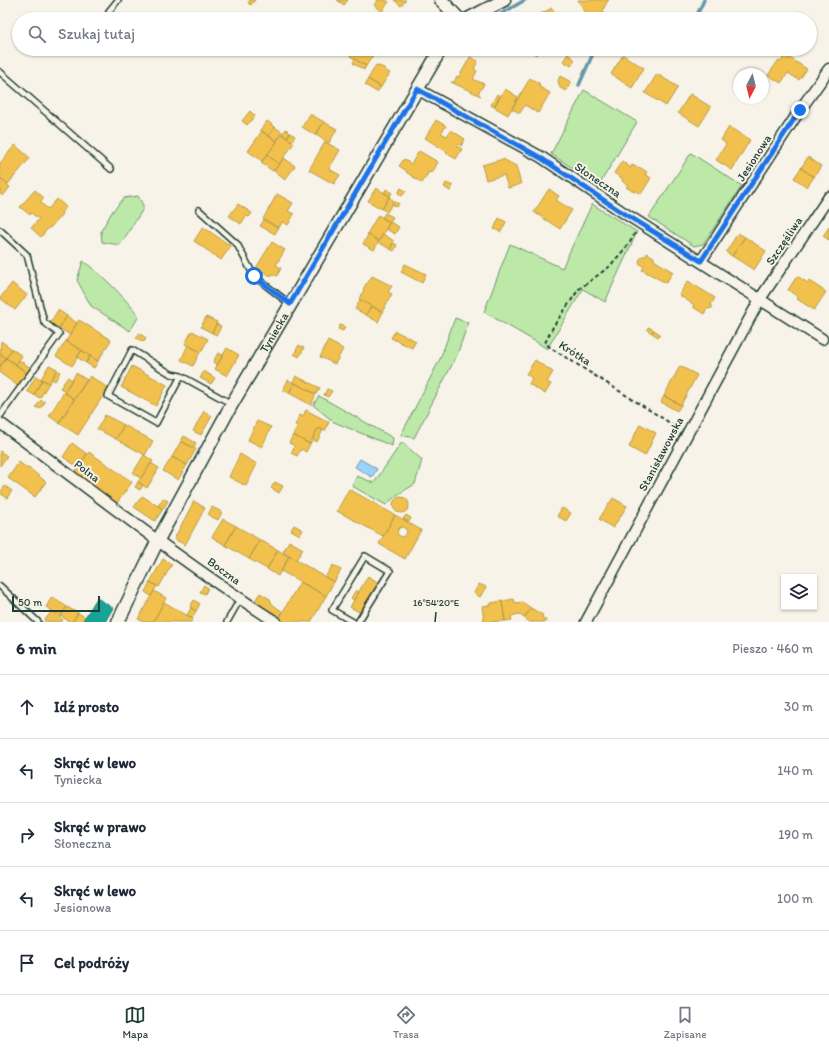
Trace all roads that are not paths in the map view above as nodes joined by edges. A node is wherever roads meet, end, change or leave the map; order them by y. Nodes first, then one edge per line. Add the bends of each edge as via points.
1 (118, 0) edge
2 (441, 0) edge
3 (504, 0) edge
4 (109, 11) dead end
5 (452, 12) edge
6 (481, 12) edge
7 (437, 56) edge
8 (829, 69) edge
9 (0, 72) edge
10 (417, 89) junction
11 (112, 169) dead end
12 (829, 197) edge
13 (199, 210) dead end
14 (0, 230) edge
15 (701, 261) junction
16 (760, 299) junction
17 (290, 304) junction
18 (822, 339) dead end
19 (181, 376) junction
20 (232, 404) junction
21 (0, 416) edge
22 (0, 422) edge
23 (158, 540) junction
24 (0, 586) edge
25 (240, 599) junction
26 (38, 622) edge
27 (118, 622) edge
28 (227, 622) edge
29 (276, 622) edge
30 (353, 622) edge
31 (358, 622) edge
32 (586, 622) edge

1 - 4 lane
2 - 5 street
3 - 6 street
7 - 10 street, Tyniecka
8 - 15 street, Jesionowa
9 - 11 lane
10 - 15 street, Słoneczna via 541,158
10 - 17 street, Tyniecka
12 - 16 street, Szczęśliwa
13 - 17 lane via 237,244 254,276
14 - 21 lane via 27,254 44,322 59,334
15 - 16 street, Słoneczna
16 - 18 street, Słoneczna
16 - 32 street, Stanisławowska
17 - 20 street, Tyniecka
19 - 19 lane via 171,374 132,350 108,396 156,423
19 - 20 lane
20 - 23 street, Tyniecka
22 - 23 street, Polna
23 - 25 street, Boczna
23 - 27 street, Tyniecka
24 - 26 lane
25 - 28 lane
25 - 29 street, Boczna
30 - 31 lane via 332,610 365,556 390,571

